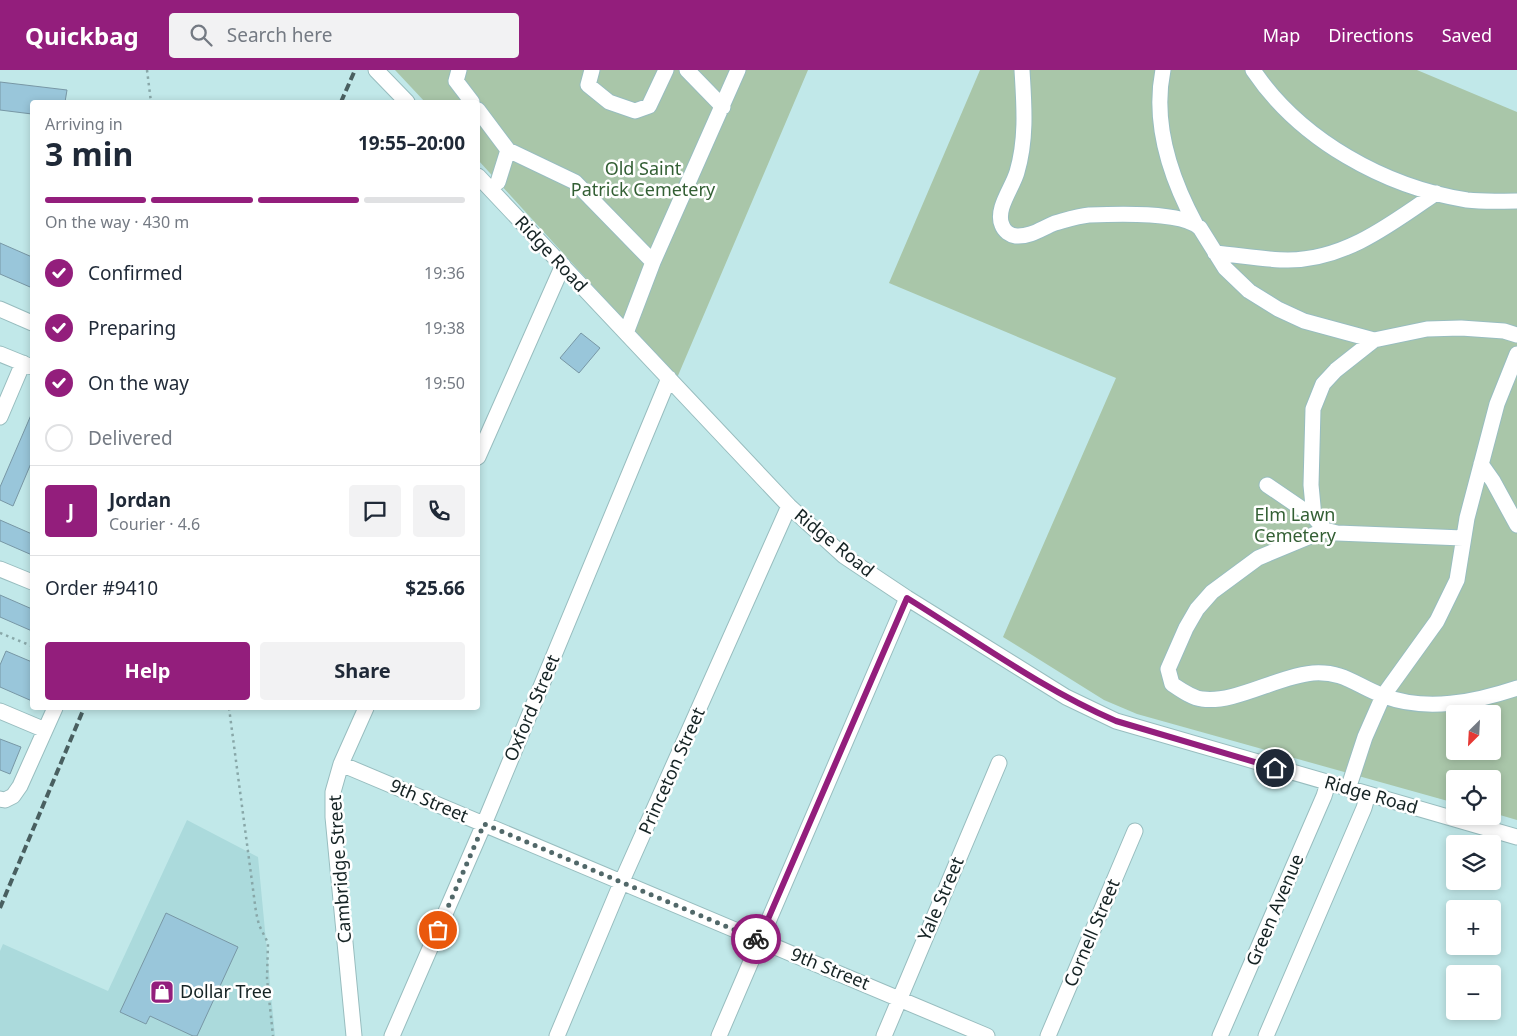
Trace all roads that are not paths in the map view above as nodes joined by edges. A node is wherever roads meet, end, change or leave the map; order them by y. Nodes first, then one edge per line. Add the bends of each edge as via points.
1 (376, 70) edge
2 (459, 70) edge
3 (592, 70) edge
4 (666, 70) edge
5 (686, 70) edge
6 (738, 70) edge
7 (1022, 70) edge
8 (1164, 70) edge
9 (1253, 70) edge
10 (405, 100) edge
11 (470, 100) edge
12 (722, 107) junction
13 (480, 113) edge
14 (508, 150) junction
15 (480, 178) edge
16 (498, 182) dead end
17 (1436, 193) junction
18 (1517, 200) edge
19 (1196, 225) junction
20 (1216, 253) junction
21 (653, 262) junction
22 (563, 265) junction
23 (0, 309) edge
24 (30, 322) edge
25 (626, 333) junction
26 (1517, 335) edge
27 (1374, 340) junction
28 (0, 354) edge
29 (1517, 354) edge
30 (28, 365) edge
31 (669, 378) junction
32 (0, 417) edge
33 (480, 452) edge
34 (1481, 464) junction
35 (1267, 486) dead end
36 (789, 506) junction
37 (1314, 517) junction
38 (1517, 525) edge
39 (1325, 530) junction
40 (1463, 538) junction
41 (0, 569) edge
42 (30, 581) edge
43 (907, 598) junction
44 (1517, 688) edge
45 (1384, 696) junction
46 (54, 710) edge
47 (365, 710) edge
48 (0, 711) edge
49 (45, 730) junction
50 (999, 763) dead end
51 (341, 764) junction
52 (1328, 783) junction
53 (1348, 789) junction
54 (1368, 794) junction
55 (3, 800) edge
56 (484, 824) junction
57 (1135, 831) dead end
58 (1517, 837) edge
59 (622, 881) junction
60 (759, 940) junction
61 (900, 998) junction
62 (354, 1036) edge
63 (392, 1036) edge
64 (557, 1036) edge
65 (719, 1036) edge
66 (884, 1036) edge
67 (987, 1036) edge
68 (1048, 1036) edge
69 (1220, 1036) edge
70 (1266, 1036) edge

1 - 10 street
2 - 11 street via 456,81
3 - 4 street via 588,85 609,102 635,111 650,106
5 - 12 street
6 - 12 street
7 - 19 street via 1023,144 1000,220 1010,235 1030,235 1054,224 1087,216 1144,214 1175,218
8 - 19 street via 1159,95 1164,146 1174,178
9 - 17 street via 1274,97 1303,125 1326,141 1391,180
12 - 21 street
13 - 14 street
14 - 16 street
14 - 21 street via 575,182
15 - 22 street, Ridge Road
17 - 18 street via 1484,202
17 - 20 street via 1367,239 1343,249 1289,260
19 - 20 street
20 - 27 street via 1225,268 1249,291 1278,309 1304,321
21 - 25 street
22 - 25 street, Ridge Road
22 - 33 street
23 - 24 street
25 - 31 street, Ridge Road
26 - 27 street via 1461,328 1427,329
27 - 37 street via 1323,384 1314,409 1311,486
28 - 30 street
29 - 34 street via 1496,404
30 - 32 street
31 - 36 street, Ridge Road
31 - 56 street, Oxford Street
34 - 38 street
34 - 40 street
35 - 37 street
36 - 43 street, Ridge Road via 844,556
36 - 59 street, Princeton Street
37 - 39 street
39 - 40 street
39 - 45 street via 1258,558 1212,592 1186,628 1168,669 1172,684 1182,692 1202,699 1239,694 1290,677 1330,673 1346,677
40 - 45 street via 1457,580 1437,621
41 - 42 street
43 - 52 street, Ridge Road via 1066,697 1116,721
43 - 60 street
44 - 45 street via 1467,702 1440,704
45 - 53 street via 1365,737
46 - 49 street
47 - 51 street, Cambridge Street
48 - 49 street
49 - 55 street via 20,786 13,796
50 - 61 street, Yale Street
51 - 56 street, 9th Street
51 - 62 street, Cambridge Street via 333,792 333,817
52 - 53 street, Ridge Road
52 - 69 street, Green Avenue
53 - 54 street, Ridge Road
54 - 58 street, Ridge Road
54 - 70 street
56 - 59 street, 9th Street
56 - 63 street, Oxford Street
57 - 68 street, Cornell Street
59 - 60 street, 9th Street
59 - 64 street, Princeton Street
60 - 61 street, 9th Street
60 - 65 street
61 - 66 street, Yale Street
61 - 67 street, 9th Street

